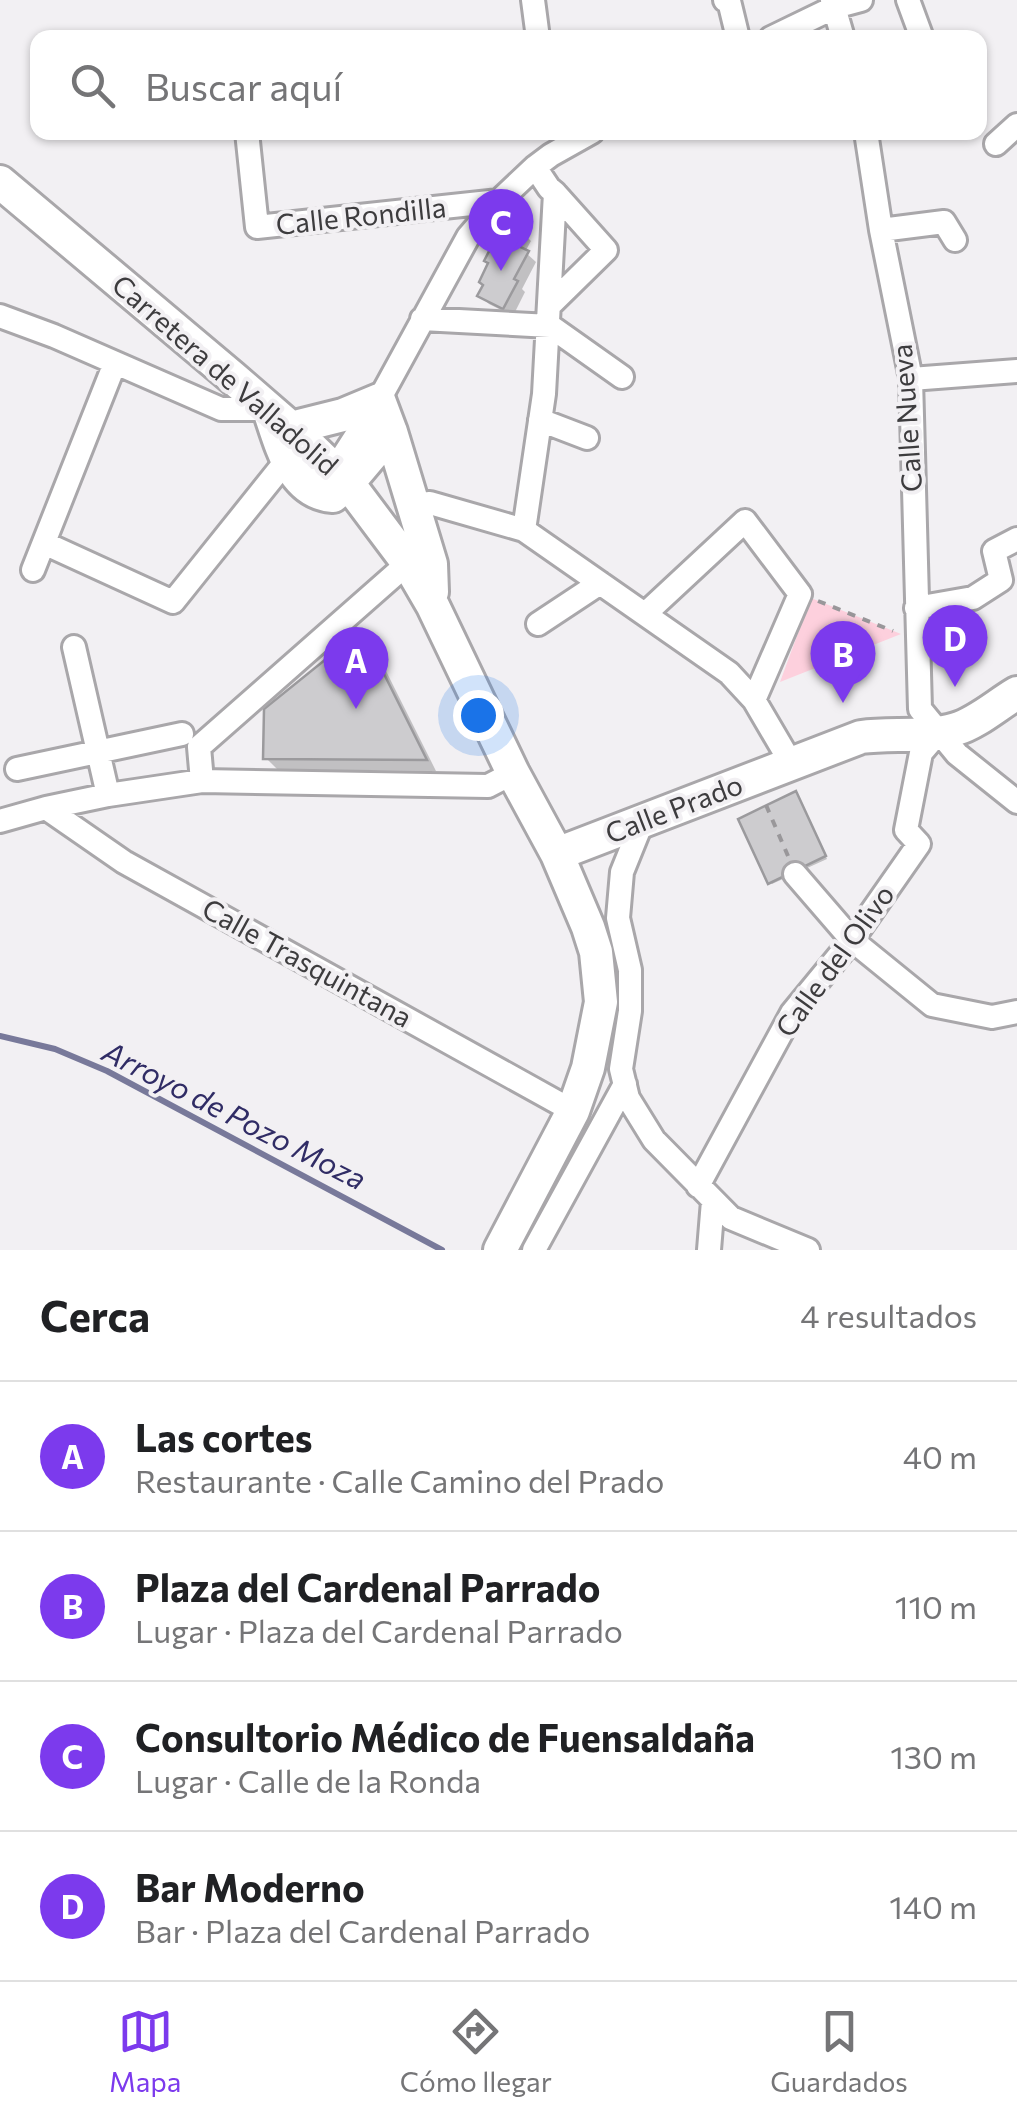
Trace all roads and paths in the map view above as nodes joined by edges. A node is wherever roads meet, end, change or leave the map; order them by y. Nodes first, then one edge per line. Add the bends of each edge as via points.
1 (533, 0) edge
2 (728, 0) edge
3 (861, 0) edge
4 (908, 0) edge
5 (834, 4) edge
6 (537, 30) edge
7 (736, 30) edge
8 (786, 30) edge
9 (841, 30) edge
10 (919, 30) edge
11 (1017, 125) edge
12 (248, 140) edge
13 (573, 140) edge
14 (867, 140) edge
15 (996, 144) dead end
16 (545, 152) edge
17 (0, 182) edge
18 (556, 193) junction
19 (499, 200) junction
20 (881, 230) junction
21 (955, 240) dead end
22 (550, 315) junction
23 (0, 316) edge
24 (422, 319) junction
25 (115, 363) junction
26 (1017, 371) edge
27 (622, 377) dead end
28 (911, 379) junction
29 (379, 400) junction
30 (280, 418) junction
31 (540, 420) junction
32 (392, 432) junction
33 (587, 438) dead end
34 (286, 460) junction
35 (341, 477) junction
36 (412, 505) junction
37 (524, 530) junction
38 (1017, 539) edge
39 (44, 542) junction
40 (408, 562) junction
41 (33, 570) dead end
42 (600, 582) junction
43 (800, 594) junction
44 (434, 606) junction
45 (916, 608) junction
46 (645, 614) junction
47 (538, 624) dead end
48 (918, 640) junction
49 (74, 647) dead end
50 (1017, 693) edge
51 (754, 700) junction
52 (938, 733) junction
53 (182, 734) dead end
54 (97, 750) junction
55 (791, 763) junction
56 (17, 770) dead end
57 (513, 773) junction
58 (755, 777) junction
59 (202, 781) junction
60 (108, 796) junction
61 (1017, 802) edge
62 (46, 808) junction
63 (644, 820) junction
64 (0, 821) edge
65 (556, 854) junction
66 (796, 874) joint
67 (852, 940) junction
68 (1017, 1012) edge
69 (625, 1084) junction
70 (573, 1111) junction
71 (706, 1194) junction
72 (500, 1250) edge
73 (534, 1250) edge
74 (708, 1250) edge
75 (808, 1250) edge

1 - 6 street
2 - 7 street
3 - 5 street
4 - 10 street
5 - 8 street
5 - 9 street
11 - 15 street
12 - 19 street, Calle Rondilla via 258,227
13 - 16 street
14 - 20 street, Calle Nueva
16 - 18 street via 549,188
16 - 19 street
17 - 30 street, Carretera de Valladolid
18 - 22 street
18 - 22 street via 606,250
19 - 24 street via 468,237
20 - 21 street via 944,222
20 - 28 street, Calle Nueva
22 - 24 street
22 - 27 street
22 - 31 street
23 - 25 street
24 - 29 street
25 - 30 street via 222,408
25 - 39 street
26 - 28 street
28 - 45 street, Calle Nueva
29 - 30 street via 343,414
29 - 32 street
29 - 35 street
30 - 34 street
30 - 35 street, Carretera de Valladolid
31 - 33 street
31 - 37 street
32 - 35 street
32 - 36 street
34 - 35 street via 320,495 332,496
34 - 39 street via 173,602
35 - 40 street, Carretera de Valladolid
36 - 37 street via 430,502
36 - 44 street via 431,564
37 - 42 street
38 - 45 street via 994,550 1000,580 972,598
39 - 41 street
40 - 44 street, Carretera de Valladolid
40 - 59 street via 199,747
42 - 46 street
42 - 47 street
43 - 46 street via 744,521
43 - 48 path
43 - 51 street
44 - 57 street, Carretera de Valladolid
45 - 48 street, Calle Nueva
46 - 51 street via 729,672
48 - 52 street, Calle Nueva via 920,708
49 - 54 street
50 - 52 street via 960,728
51 - 55 street
52 - 55 street, Calle Prado via 861,737
52 - 61 street
52 - 67 street, Calle del Olivo via 921,753 906,830 919,844
53 - 54 street
54 - 56 street
54 - 60 street
55 - 58 street, Calle Prado
57 - 59 street via 488,786
57 - 65 street, Carretera de Valladolid
58 - 63 street, Calle Prado
58 - 66 path
59 - 60 street
60 - 62 street
62 - 64 street
62 - 70 street, Calle Trasquintana via 124,862
63 - 65 street, Calle Prado
63 - 69 street via 622,872 618,918 630,970
65 - 70 street, Carretera de Valladolid via 596,952 601,1002
66 - 67 street
67 - 68 street via 932,1005 992,1017
67 - 71 street, Calle del Olivo via 792,1012
69 - 71 street via 654,1140
69 - 73 street
70 - 72 street, Carretera de Valladolid
71 - 74 street
71 - 75 street via 731,1218

